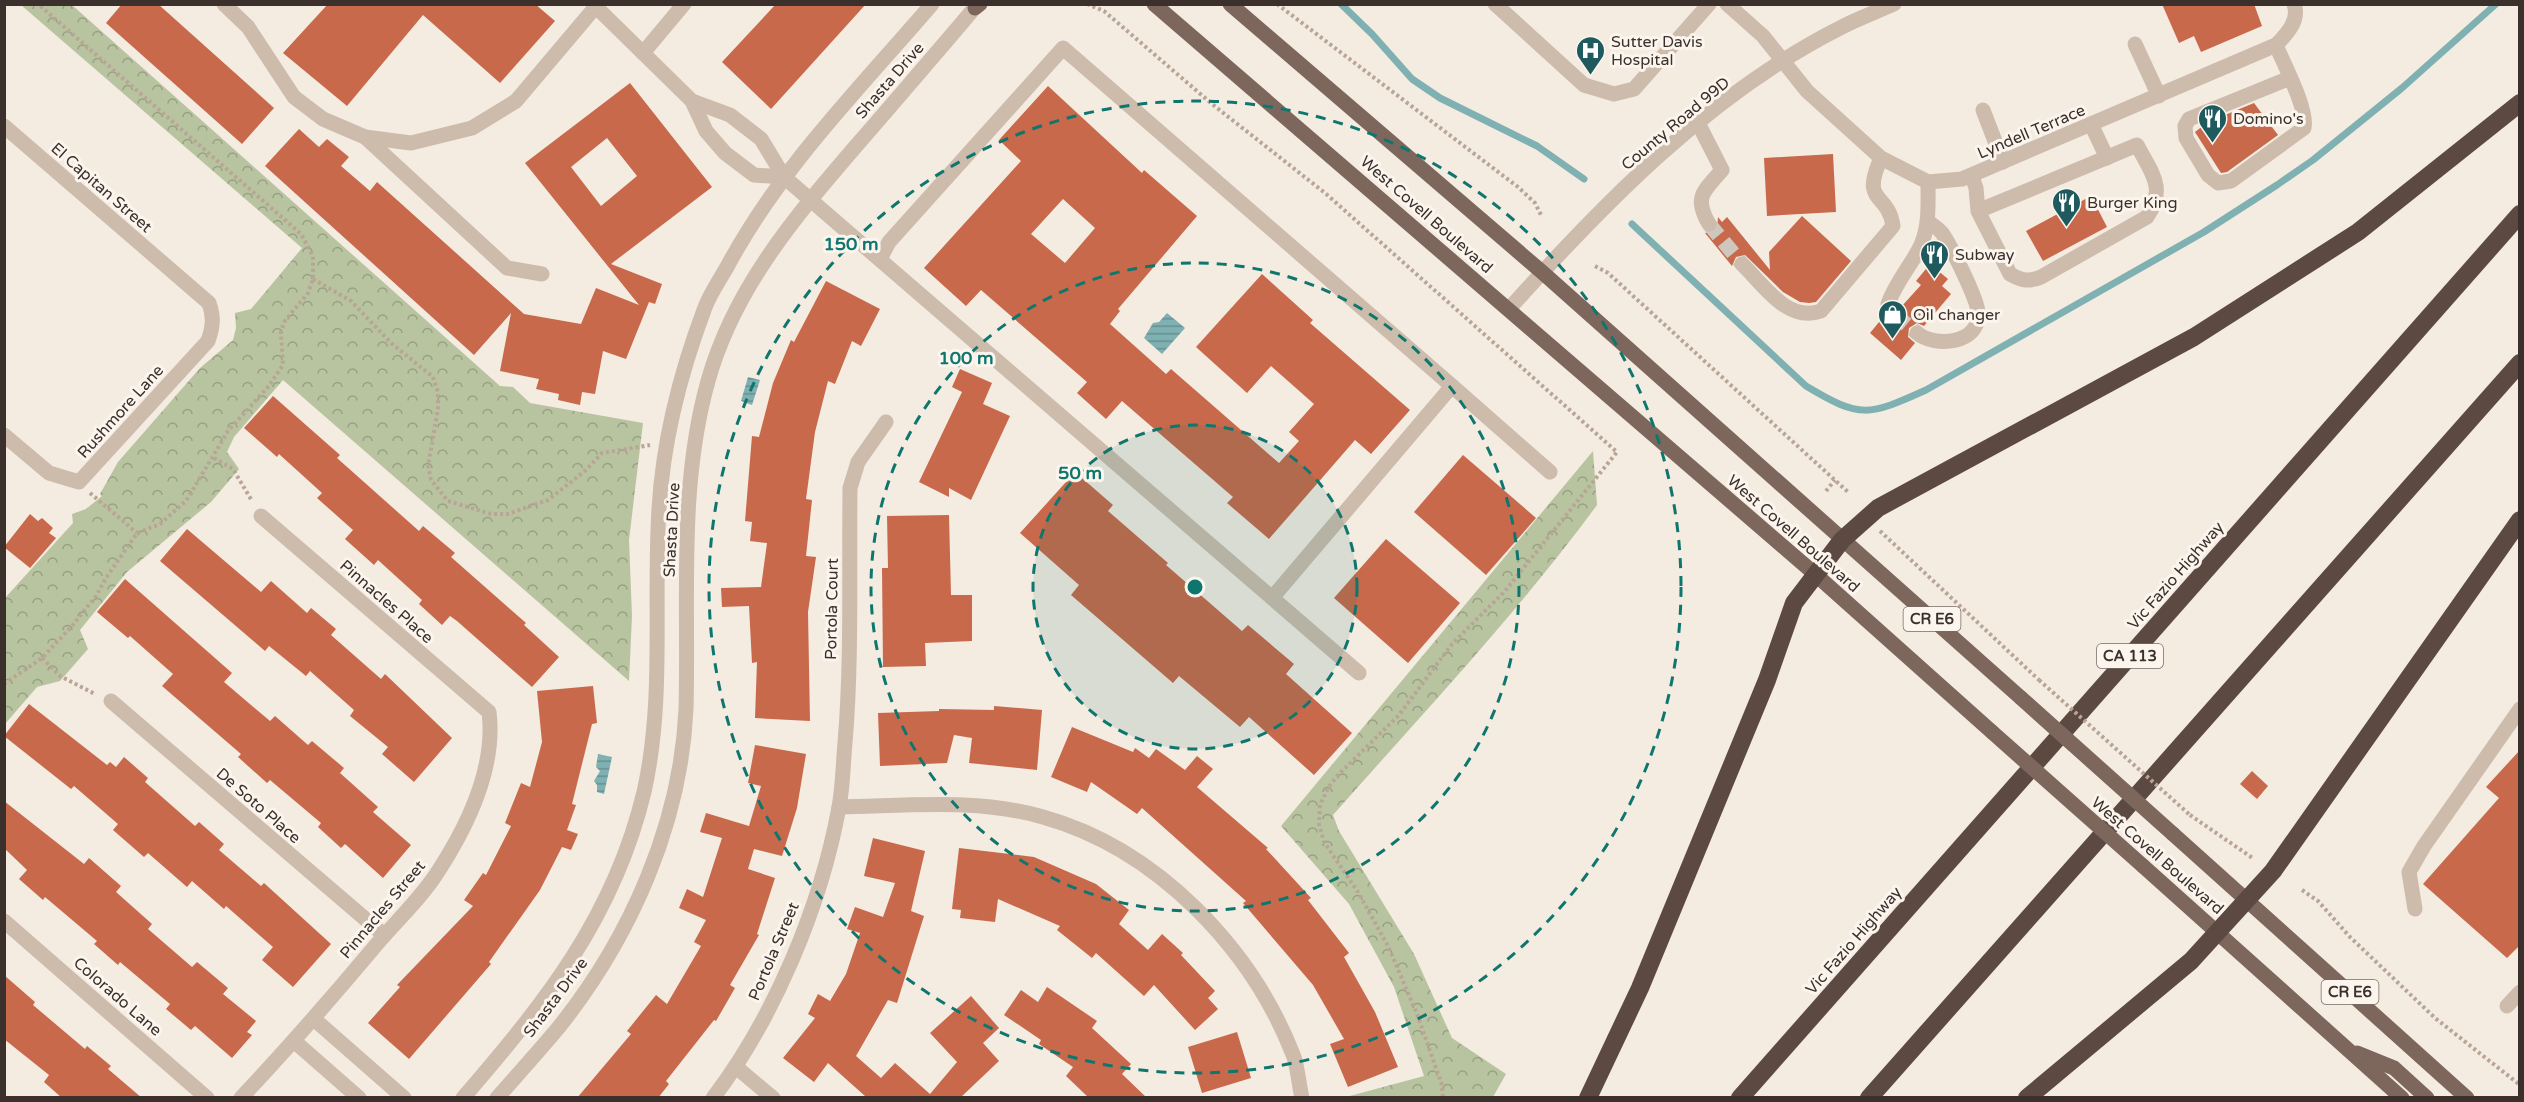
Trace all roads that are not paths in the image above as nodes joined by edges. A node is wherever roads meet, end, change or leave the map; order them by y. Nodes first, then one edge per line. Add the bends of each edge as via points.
1 (224, 4) edge
2 (684, 4) edge
3 (932, 4) edge
4 (1230, 4) edge
5 (1709, 4) edge
6 (1727, 4) edge
7 (1894, 4) edge
8 (2294, 4) edge
9 (596, 5) edge
10 (1154, 5) edge
11 (978, 6) edge
12 (1498, 6) edge
13 (2135, 44) dead end
14 (2276, 45) junction
15 (643, 53) junction
16 (1783, 61) junction
17 (2290, 78) junction
18 (2159, 96) junction
19 (692, 100) junction
20 (2520, 103) edge
21 (1983, 110) dead end
22 (1698, 123) junction
23 (2091, 124) junction
24 (4, 126) edge
25 (365, 137) junction
26 (1881, 158) junction
27 (2107, 158) junction
28 (2003, 162) junction
29 (1972, 176) junction
30 (784, 177) junction
31 (1928, 182) junction
32 (810, 200) junction
33 (1978, 211) junction
34 (2520, 214) edge
35 (1928, 221) junction
36 (1709, 224) tunnel mouth
37 (880, 259) junction
38 (1742, 264) tunnel mouth
39 (1542, 272) junction
40 (542, 274) dead end
41 (1509, 309) junction
42 (1895, 315) dead end
43 (1917, 333) tunnel mouth
44 (208, 341) joint
45 (2520, 363) edge
46 (1452, 386) junction
47 (886, 422) dead end
48 (4, 435) edge
49 (1550, 472) dead end
50 (261, 516) road end
51 (2520, 520) edge
52 (1842, 540) junction
53 (1815, 574) junction
54 (1272, 598) junction
55 (1359, 673) dead end
56 (111, 701) road end
57 (2520, 709) edge
58 (489, 712) joint
59 (839, 807) junction
60 (2247, 900) junction
61 (2415, 909) dead end
62 (4, 921) edge
63 (2218, 932) junction
64 (384, 935) junction
65 (2520, 992) edge
66 (2507, 1006) dead end
67 (314, 1019) junction
68 (294, 1041) junction
69 (2346, 1048) junction
70 (736, 1067) junction
71 (207, 1098) edge
72 (241, 1098) edge
73 (359, 1098) edge
74 (404, 1098) edge
75 (463, 1098) edge
76 (497, 1098) edge
77 (713, 1098) edge
78 (773, 1098) edge
79 (1302, 1098) edge
80 (1588, 1098) edge
81 (1740, 1098) edge
82 (1869, 1098) edge
83 (2027, 1098) edge
84 (2402, 1098) edge
85 (2427, 1098) edge
86 (2467, 1098) edge

1 - 25 street via 248,27 294,97 323,119
2 - 15 street
3 - 30 street, Shasta Drive
4 - 39 main road, West Covell Boulevard / CR E6
5 - 12 street via 1634,89 1614,94 1584,85
6 - 16 street via 1763,36
7 - 16 street, County Road 99D via 1840,28
8 - 14 street via 2296,11 2290,30
9 - 15 street
9 - 25 street via 516,101 472,128 411,143
10 - 41 main road, West Covell Boulevard / CR E6
11 - 32 street, Shasta Drive
13 - 18 street
14 - 17 street
14 - 18 street, Lyndell Terrace
15 - 19 street
16 - 22 street, County Road 99D
16 - 26 street via 1807,91
17 - 17 street via 2189,119 2186,138 2208,176 2218,183 2231,182 2304,128 2304,115
18 - 23 street, Lyndell Terrace
19 - 30 street via 730,115 761,139
19 - 30 street via 706,131 725,153 754,175
20 - 52 highway via 2348,238 2194,338 1878,508
21 - 28 street
22 - 36 street via 1722,170 1700,201
22 - 39 street, County Road 99D
23 - 27 street
23 - 28 street, Lyndell Terrace
24 - 44 street, El Capitan Street via 209,303 213,327
25 - 40 street via 507,268
26 - 31 street
26 - 38 street via 1871,178 1872,185 1893,225 1821,311 1809,316 1788,309
27 - 33 street
27 - 33 street via 2137,146 2158,185 2155,206 2147,217 2032,281 2010,274
28 - 29 street, Lyndell Terrace
29 - 31 street, Lyndell Terrace
29 - 33 street
30 - 32 street
30 - 75 street, Shasta Drive via 748,227 705,307 666,443 659,510 653,732 644,791 631,836 607,899 575,956 527,1024
31 - 35 street
32 - 37 street
32 - 76 street, Shasta Drive via 774,244 735,313 708,379 696,440 686,539 686,711 676,780 649,874 597,973 559,1026
34 - 81 highway, Vic Fazio Highway / CA 113
35 - 42 street via 1919,250 1895,284 1888,304
35 - 43 street via 1941,232 1977,303 1979,316 1974,328 1947,344
37 - 46 street via 889,242 1063,48
37 - 54 street
39 - 41 street, County Road 99D
39 - 52 main road, West Covell Boulevard / CR E6
41 - 53 main road, West Covell Boulevard / CR E6
44 - 48 street, Rushmore Lane via 79,482 49,473
45 - 82 highway
46 - 49 street
46 - 54 street
47 - 59 street, Portola Court via 858,462 850,488 848,705
50 - 58 street, Pinnacles Place
51 - 60 highway via 2280,862
52 - 53 highway
52 - 60 main road, West Covell Boulevard / CR E6, bridge
53 - 63 main road, West Covell Boulevard / CR E6, bridge
53 - 80 highway via 1794,603 1767,680 1640,987
54 - 55 street
56 - 64 street, De Soto Place
57 - 61 street via 2409,872
58 - 64 street, Pinnacles Street via 492,735 470,814 438,872
59 - 70 street, Portola Street via 803,933 780,986
59 - 79 street via 970,805 1042,816 1085,832 1132,857 1212,925 1246,966 1294,1059
60 - 63 highway
60 - 86 main road, West Covell Boulevard / CR E6
62 - 71 street, Colorado Lane
63 - 69 main road, West Covell Boulevard / CR E6
63 - 83 highway via 2191,961
64 - 67 street, Pinnacles Street
65 - 66 street
67 - 68 street, Pinnacles Street
67 - 74 street
68 - 72 street, Pinnacles Street
68 - 73 street
69 - 84 main road, West Covell Boulevard / CR E6
69 - 85 main road via 2394,1068
70 - 77 street, Portola Street
70 - 78 street

